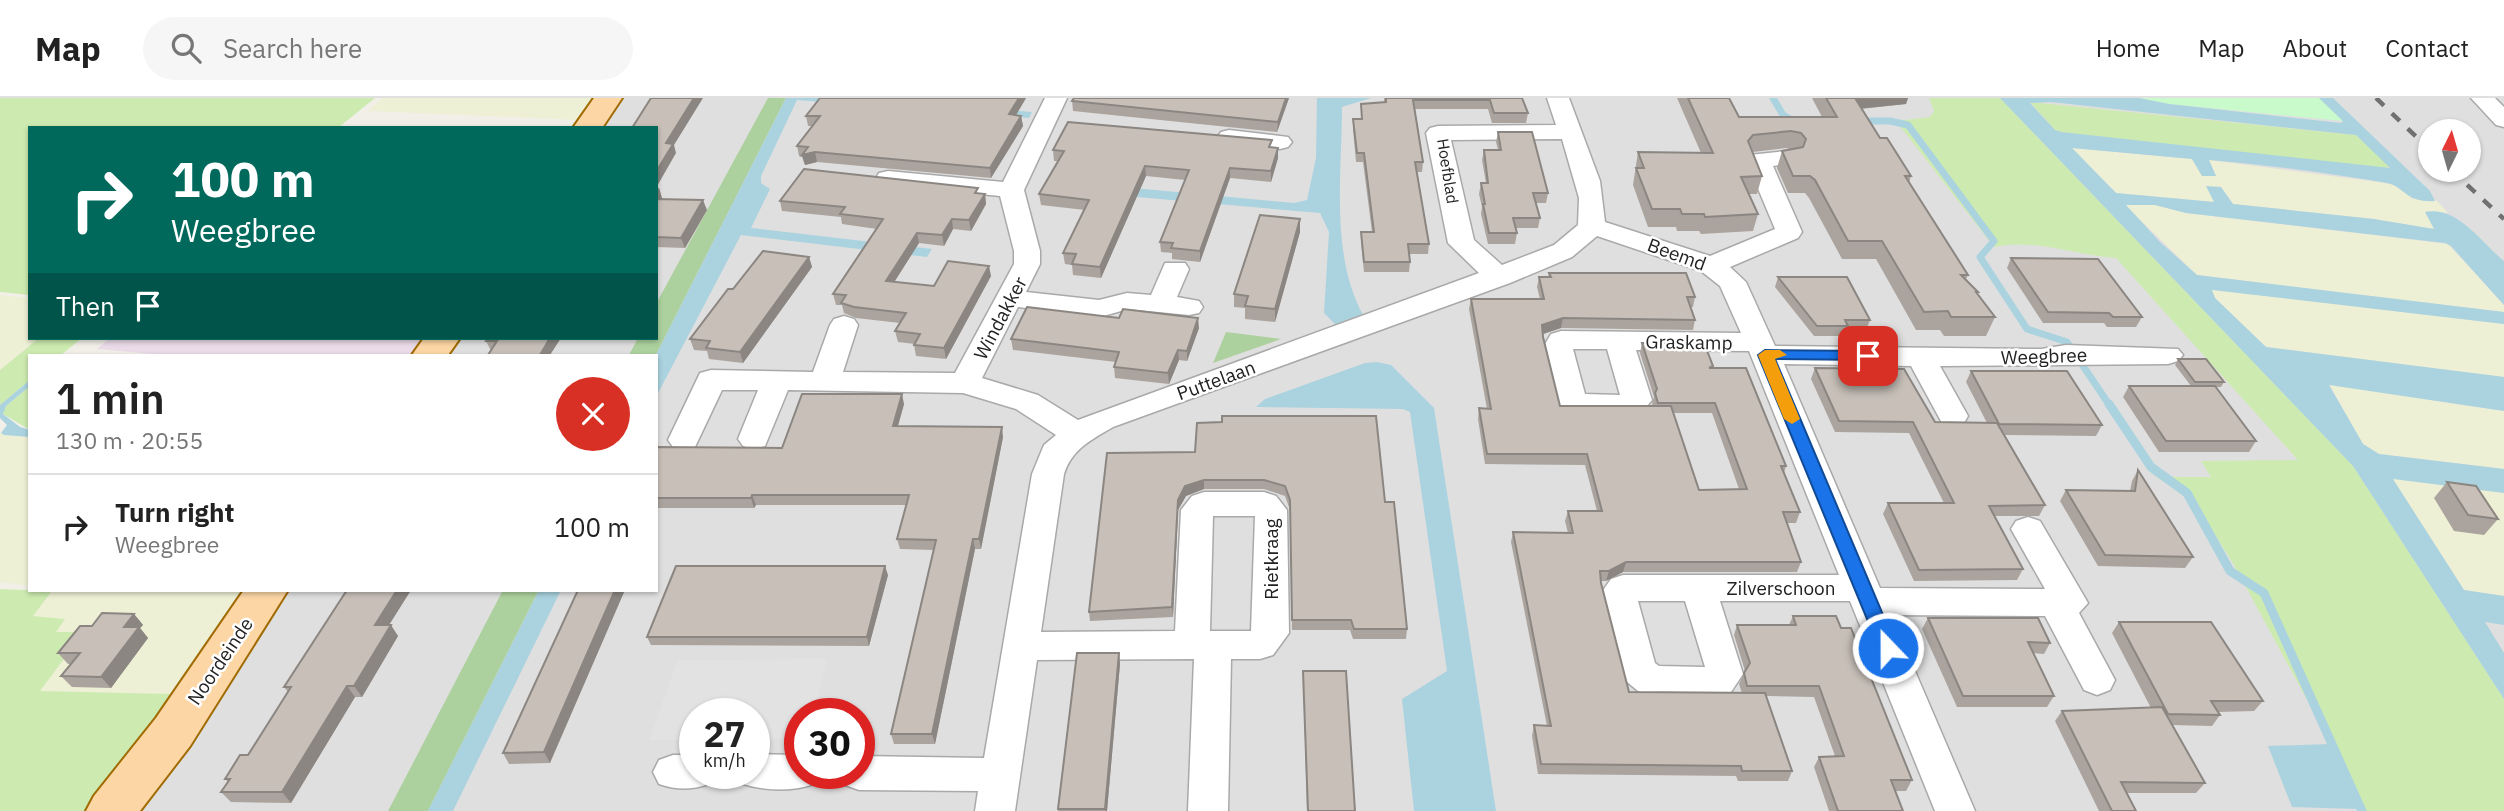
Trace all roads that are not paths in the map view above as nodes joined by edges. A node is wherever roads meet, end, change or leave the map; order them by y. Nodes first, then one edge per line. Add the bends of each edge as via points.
1 (608, 98) edge
2 (1558, 98) edge
3 (2482, 98) edge
4 (1058, 113) edge
5 (2504, 120) edge
6 (588, 126) edge
7 (1569, 132) junction
8 (1200, 134) edge
9 (1280, 142) dead end
10 (1786, 158) edge
11 (860, 176) edge
12 (1011, 190) junction
13 (1591, 226) junction
14 (1711, 265) junction
15 (1175, 269) dead end
16 (1500, 277) junction
17 (1011, 298) junction
18 (1160, 304) junction
19 (1189, 307) dead end
20 (844, 326) dead end
21 (1619, 341) dead end
22 (1762, 348) junction
23 (2168, 355) dead end
24 (1920, 356) junction
25 (777, 380) junction
26 (825, 381) junction
27 (965, 383) junction
28 (1953, 416) dead end
29 (1077, 434) junction
30 (754, 439) dead end
31 (684, 440) dead end
32 (2028, 529) dead end
33 (1699, 588) dead end
34 (266, 592) edge
35 (1866, 594) junction
36 (2055, 602) junction
37 (1022, 646) junction
38 (2097, 680) dead end
39 (173, 732) junction
40 (875, 775) edge
41 (999, 793) edge
42 (111, 811) edge
43 (136, 811) edge
44 (1208, 811) edge
45 (1955, 811) edge

1 - 6 main road
2 - 7 street
3 - 5 street
4 - 12 street
7 - 13 street via 1590,190
7 - 16 street, Hoefblad via 1438,133 1461,243
8 - 9 street
10 - 14 street via 1758,160 1790,232
11 - 12 street
12 - 17 street, Windakker via 1027,264
13 - 14 street, Beemd
13 - 16 street, Puttelaan via 1563,251
14 - 22 street, Beemd via 1732,282
15 - 18 street
16 - 29 street, Puttelaan
17 - 18 street via 1100,309 1127,301
17 - 27 street, Windakker
18 - 19 street
20 - 26 street
21 - 22 street, Graskamp
22 - 24 street, Weegbree
22 - 35 street, Beemd
23 - 24 street, Weegbree
24 - 28 street
25 - 26 street
25 - 30 street
25 - 31 street via 711,380
26 - 27 street
27 - 29 street, Windakker via 1027,402
29 - 37 street, Puttelaan via 1055,453 1048,474
32 - 36 street via 2070,603
33 - 35 street, Zilverschoon
34 - 39 main road, Noordeinde
35 - 36 street
35 - 45 street, Beemd
36 - 38 street
37 - 41 street, Puttelaan
37 - 44 street via 1202,645
39 - 42 main road, Noordeinde
39 - 43 main road, Noordeinde
40 - 41 street

